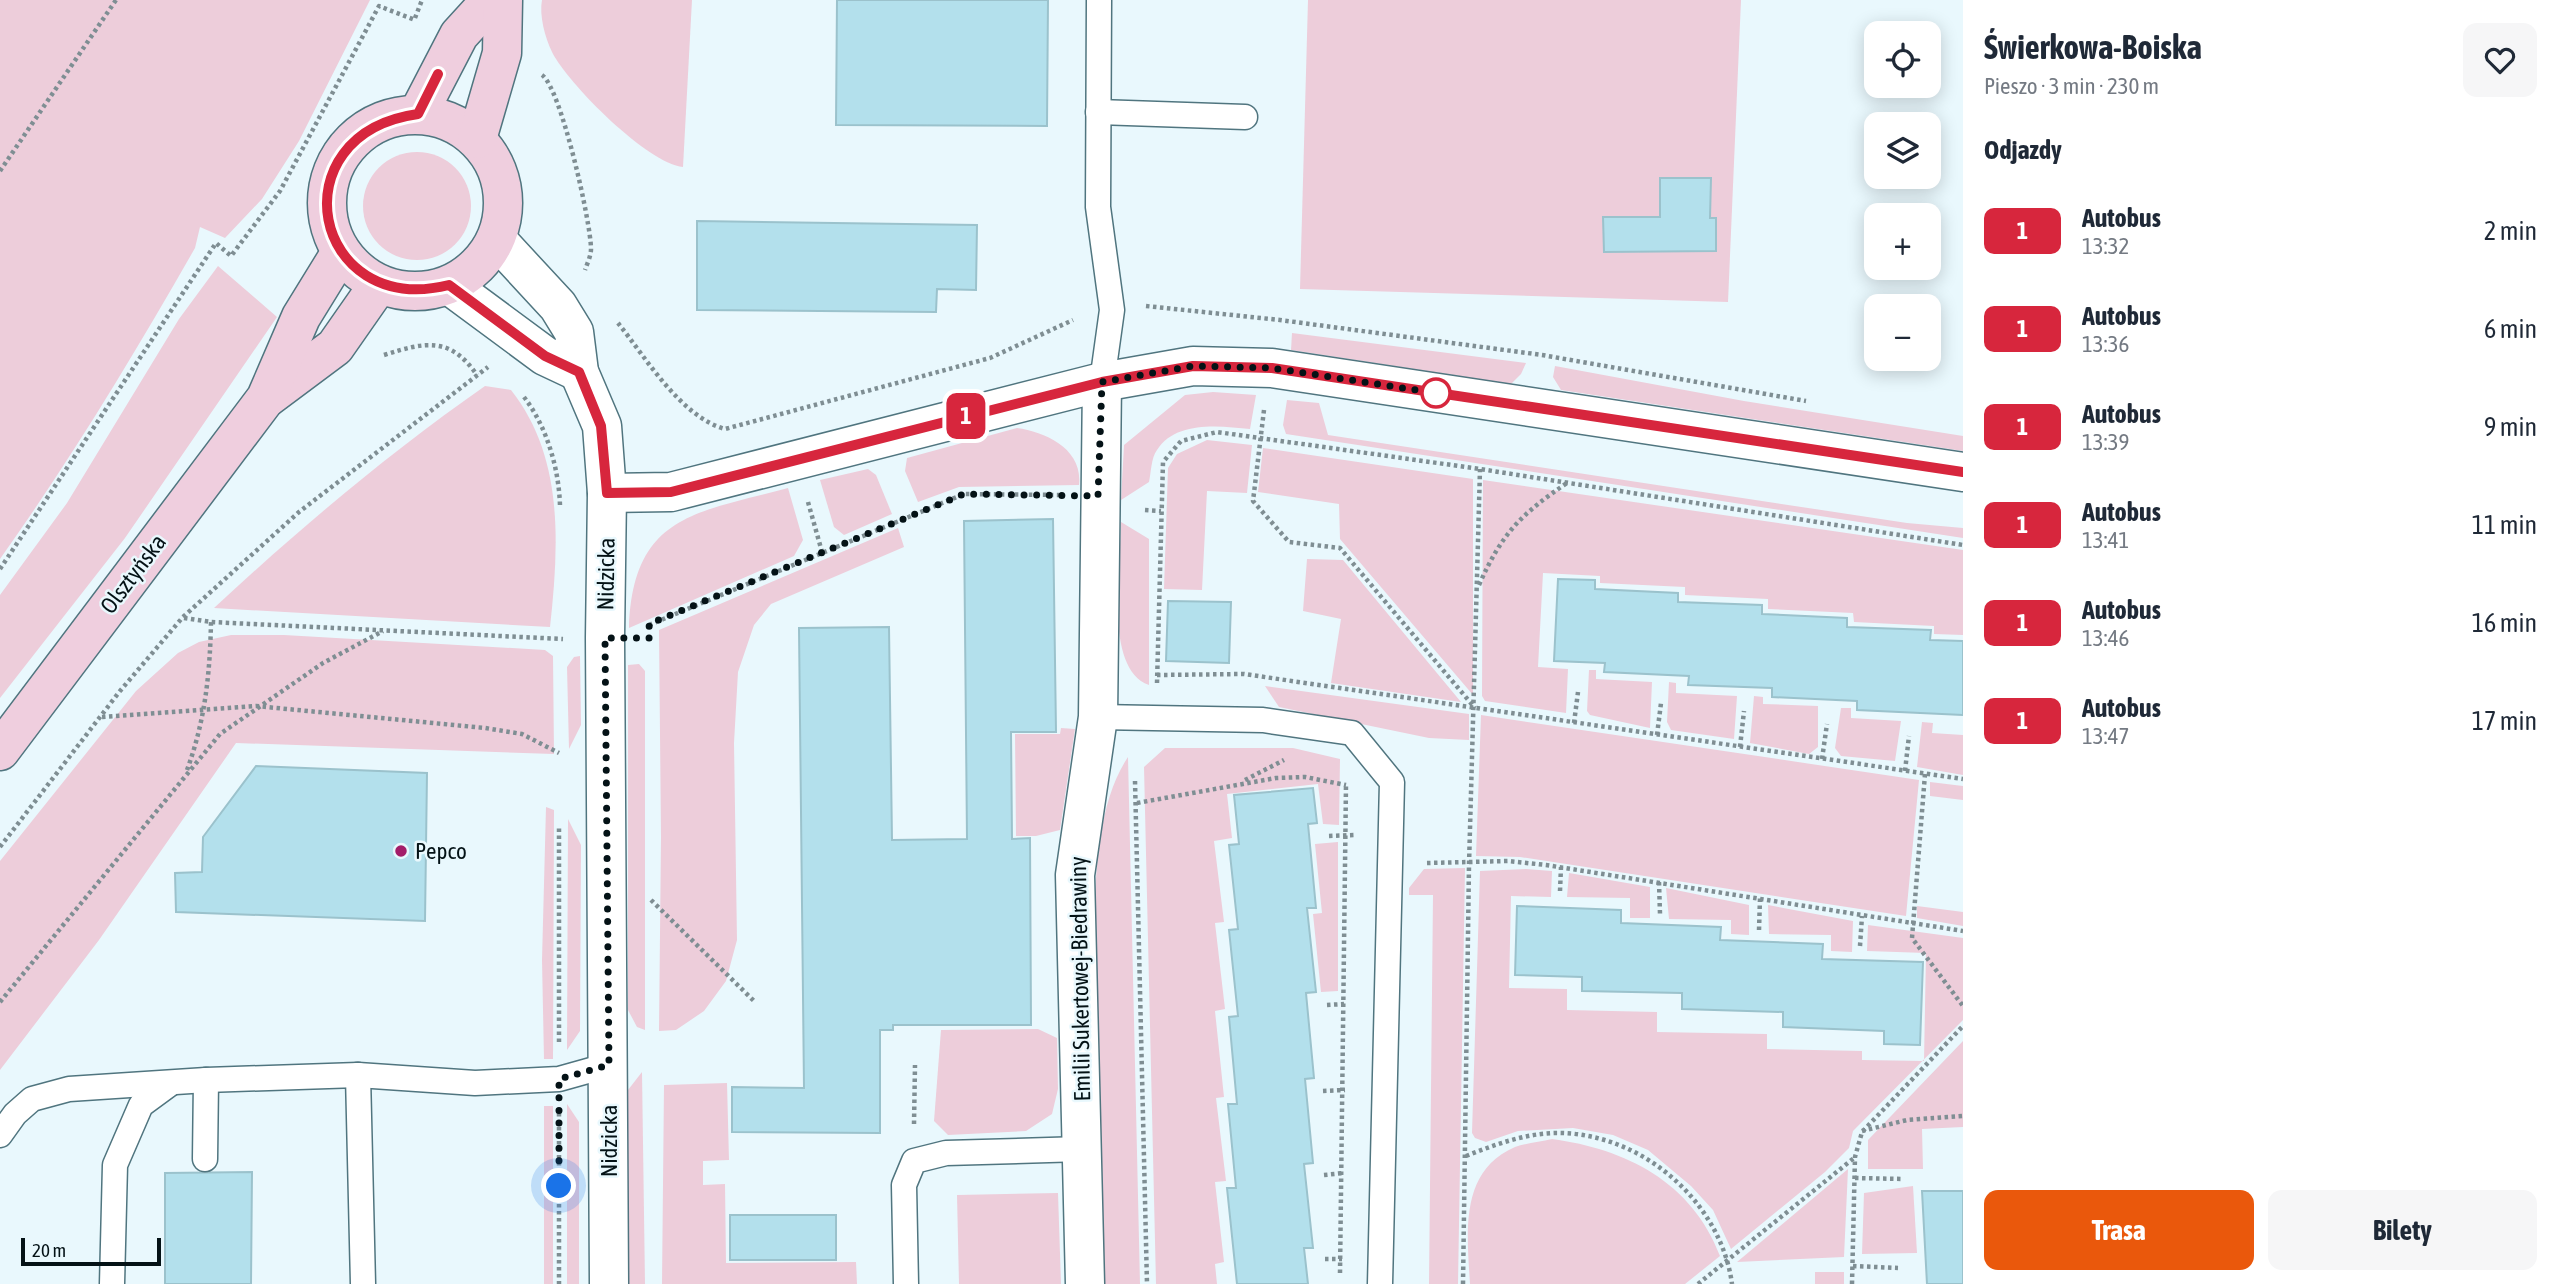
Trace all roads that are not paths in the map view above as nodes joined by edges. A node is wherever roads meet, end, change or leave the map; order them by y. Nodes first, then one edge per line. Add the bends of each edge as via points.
1 (491, 0) edge
2 (502, 0) edge
3 (1099, 0) edge
4 (1098, 112) junction
5 (418, 114) junction
6 (1245, 117) dead end
7 (477, 139) junction
8 (496, 239) junction
9 (341, 252) junction
10 (379, 284) junction
11 (449, 285) junction
12 (579, 372) junction
13 (1102, 382) junction
14 (267, 398) junction
15 (1963, 472) edge
16 (607, 493) junction
17 (1098, 717) junction
18 (0, 751) edge
19 (609, 1065) junction
20 (358, 1075) junction
21 (206, 1080) junction
22 (172, 1083) junction
23 (0, 1135) edge
24 (1082, 1149) junction
25 (205, 1159) dead end
26 (112, 1284) edge
27 (363, 1284) edge
28 (608, 1284) edge
29 (906, 1284) edge
30 (1085, 1284) edge
31 (1380, 1284) edge

1 - 5 main road via 459,35
2 - 7 main road via 502,52
3 - 4 lane
4 - 6 lane
4 - 13 lane via 1098,207 1112,310
5 - 7 main road via 450,121
5 - 9 main road via 378,124 345,148 332,172 327,199 330,226
7 - 8 main road via 493,161 503,187 503,214
8 - 11 main road via 477,266
8 - 12 street, Nidzicka via 558,306 574,332
9 - 10 main road via 357,271
9 - 14 main road, Olsztyńska via 301,317
10 - 11 main road via 402,291
10 - 14 main road, Olsztyńska via 335,347
11 - 12 street via 545,356
12 - 16 street, Nidzicka via 601,426
13 - 15 street via 1193,366 1272,368
13 - 16 street via 671,492
13 - 17 street, Emilii Sukertowej-Biedrawiny
14 - 18 main road, Olsztyńska
16 - 19 street, Nidzicka
17 - 24 street, Emilii Sukertowej-Biedrawiny via 1075,875
17 - 31 lane via 1263,720 1352,733 1392,782
19 - 20 lane via 559,1079 475,1083
19 - 28 street, Nidzicka
20 - 21 lane
20 - 27 lane
21 - 22 lane
21 - 25 lane
22 - 23 lane via 52,1093 32,1099
22 - 26 lane via 141,1105 115,1165
24 - 29 lane via 946,1153 914,1161 904,1185
24 - 30 street, Emilii Sukertowej-Biedrawiny

